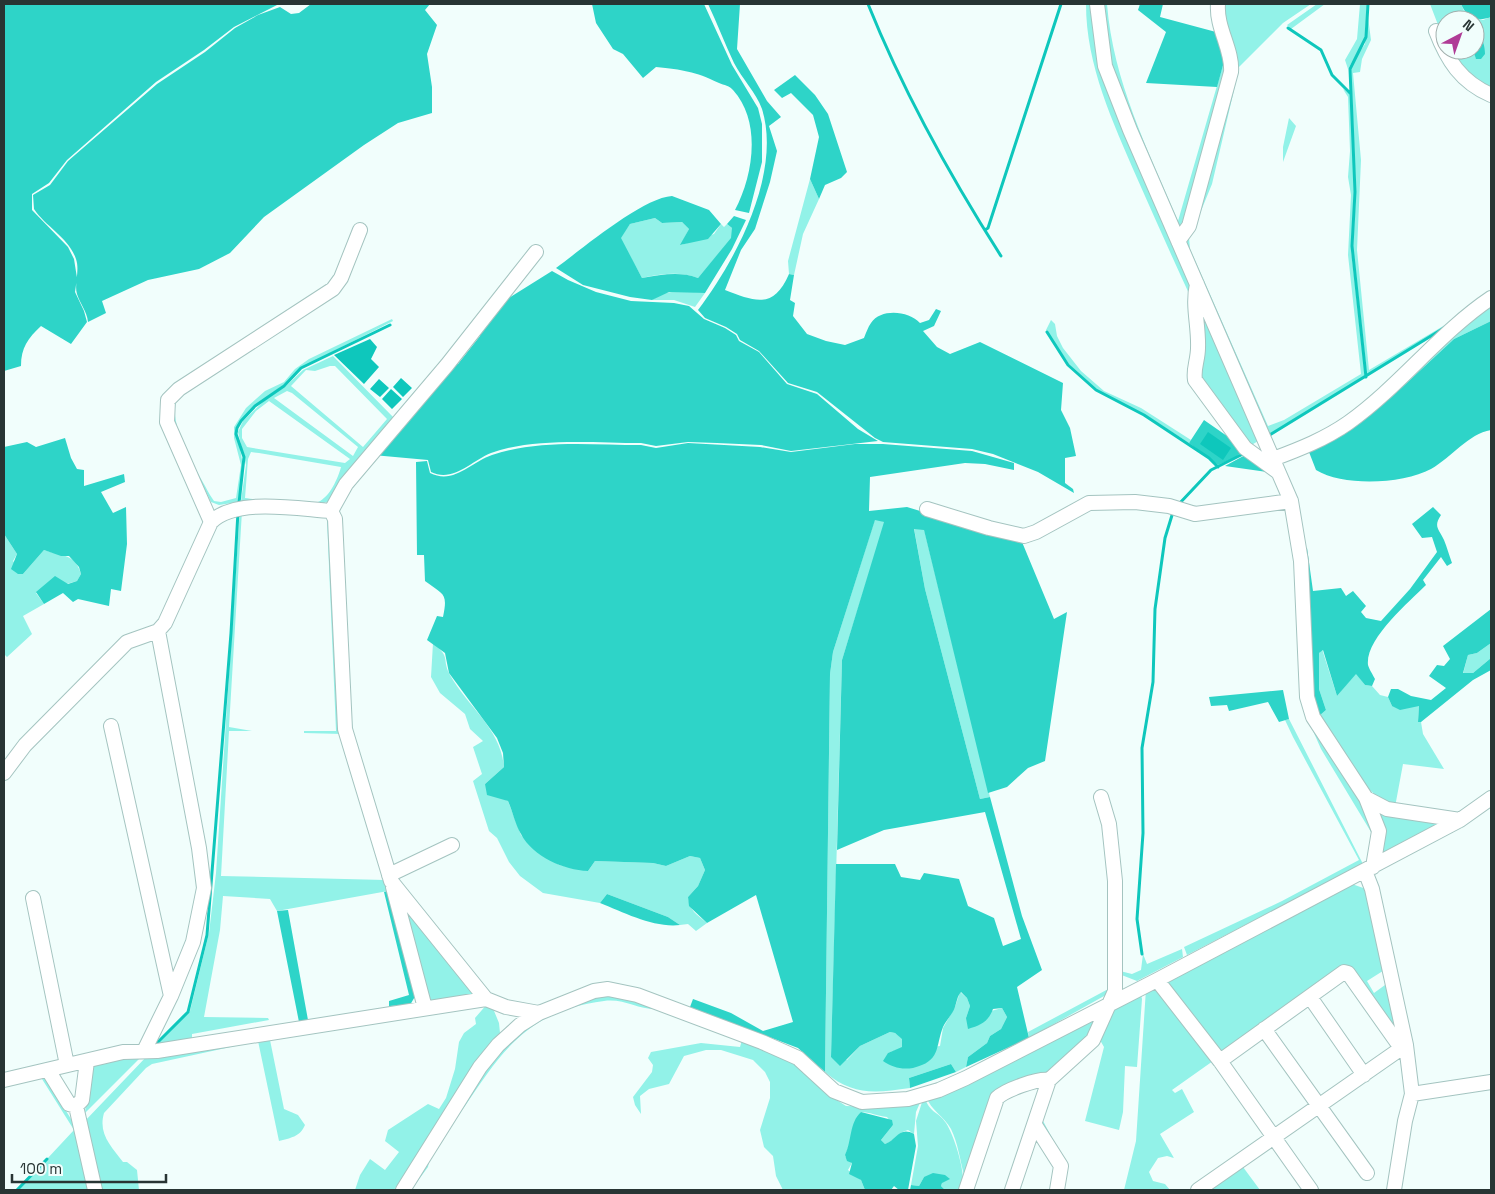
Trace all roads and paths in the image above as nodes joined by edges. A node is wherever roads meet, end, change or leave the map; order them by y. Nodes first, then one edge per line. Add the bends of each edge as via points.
1 (1097, 4) edge
2 (1218, 4) edge
3 (1449, 60) edge
4 (1491, 95) edge
5 (360, 230) dead end
6 (1178, 241) junction
7 (536, 252) dead end
8 (1197, 284) junction
9 (1491, 298) edge
10 (1273, 459) junction
11 (1279, 472) junction
12 (1291, 501) junction
13 (927, 509) dead end
14 (331, 511) junction
15 (211, 522) junction
16 (158, 631) junction
17 (112, 726) dead end
18 (4, 773) edge
19 (1101, 796) dead end
20 (1366, 798) junction
21 (1491, 798) edge
22 (1460, 820) junction
23 (452, 845) dead end
24 (1369, 869) junction
25 (390, 878) junction
26 (33, 898) dead end
27 (1157, 980) junction
28 (171, 996) junction
29 (1310, 997) junction
30 (486, 998) junction
31 (1111, 1003) junction
32 (425, 1008) junction
33 (539, 1013) junction
34 (1264, 1029) junction
35 (1404, 1047) junction
36 (144, 1051) junction
37 (87, 1061) junction
38 (1220, 1061) junction
39 (67, 1065) junction
40 (48, 1070) junction
41 (1364, 1075) junction
42 (4, 1080) edge
43 (1049, 1080) junction
44 (1491, 1082) edge
45 (1412, 1094) junction
46 (76, 1106) junction
47 (1320, 1107) junction
48 (1035, 1125) junction
49 (1275, 1138) junction
50 (1367, 1173) dead end
51 (95, 1190) edge
52 (403, 1190) edge
53 (966, 1190) edge
54 (1012, 1190) edge
55 (1057, 1190) edge
56 (1198, 1190) edge
57 (1311, 1190) edge
58 (1394, 1190) edge

1 - 6 street via 1105,66
2 - 6 street via 1231,72 1189,226
3 - 4 street via 1456,70
5 - 15 street via 341,278 333,288 179,389 168,400 167,422
6 - 8 street
7 - 14 street via 448,365 346,484
8 - 10 street
8 - 11 street via 1194,298 1198,349 1194,380 1247,450
9 - 10 street via 1348,423 1305,448
10 - 11 street
11 - 12 street
12 - 13 street via 1195,514 1135,502 1089,503 1024,536
12 - 20 street via 1301,561 1307,697 1313,717
14 - 15 street via 238,508 217,516
14 - 25 street via 335,520 346,729
15 - 16 street via 186,580
16 - 18 street via 127,642 25,745
16 - 28 street via 204,888 193,942
17 - 28 street
19 - 31 street via 1109,824 1114,881 1115,980
20 - 22 street via 1387,809
20 - 24 street via 1379,831
21 - 22 street
22 - 24 street
23 - 25 street
24 - 27 street
24 - 35 street
25 - 30 street
25 - 32 street
26 - 39 street
27 - 31 street
27 - 38 street
28 - 36 street
29 - 34 street
29 - 35 street via 1348,972
29 - 41 street
30 - 32 street
30 - 33 street via 506,1008
31 - 33 street via 939,1090 908,1099 872,1103 853,1100 834,1091 793,1056 637,995 608,989 594,991
31 - 43 street via 1093,1040
32 - 36 street
33 - 52 street via 511,1032 488,1056
34 - 38 street
34 - 47 street
35 - 41 street
35 - 45 street
36 - 37 street via 123,1052
37 - 39 street
37 - 46 street via 82,1100
38 - 49 street
39 - 40 street
40 - 42 street
40 - 46 street via 69,1104
41 - 47 street
43 - 48 street
43 - 53 street via 1042,1079 997,1098
44 - 45 street
45 - 58 street via 1404,1122
46 - 51 street
47 - 49 street
47 - 50 street
48 - 54 street
48 - 55 street via 1062,1166
49 - 56 street
49 - 57 street

